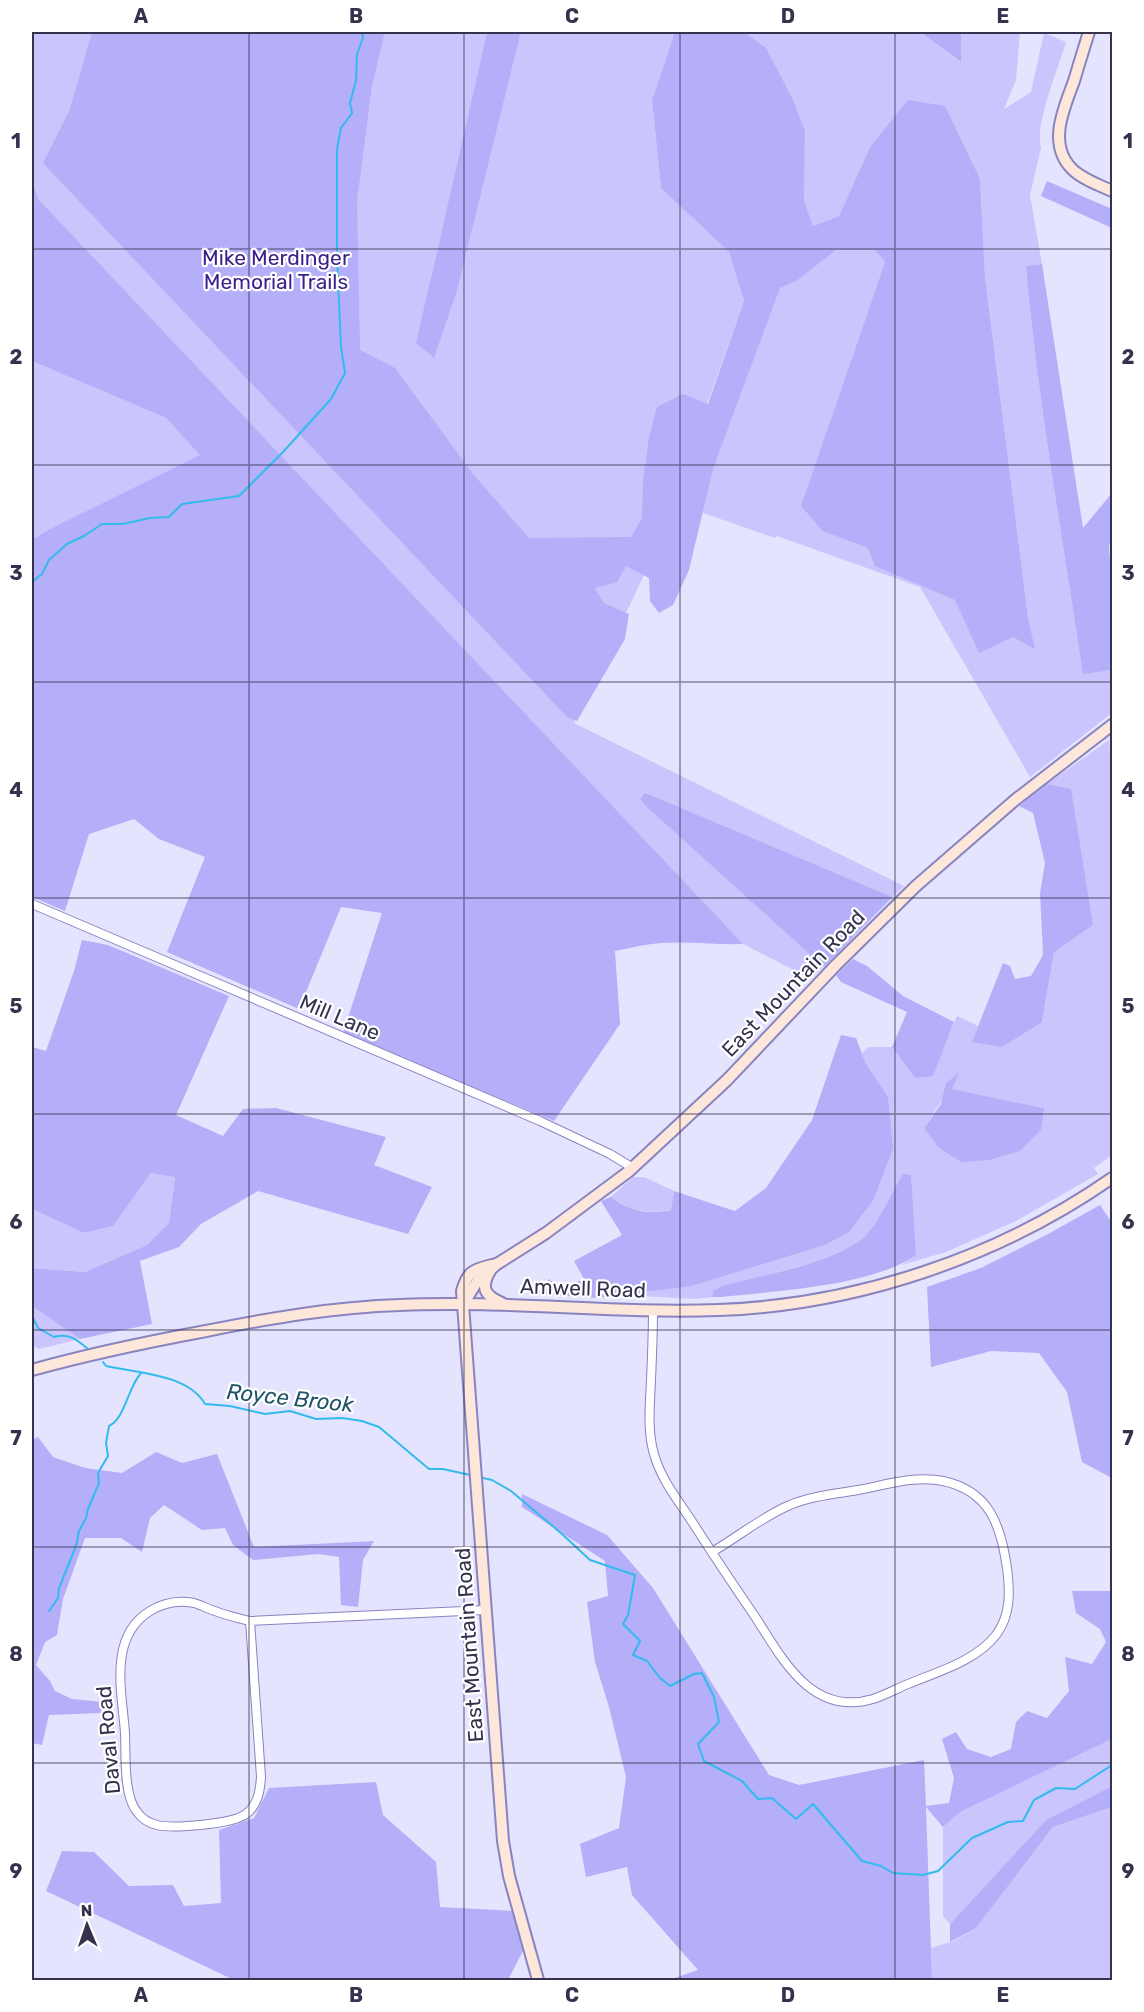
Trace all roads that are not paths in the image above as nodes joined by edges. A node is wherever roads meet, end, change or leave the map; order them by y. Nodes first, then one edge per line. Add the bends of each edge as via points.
1 (1089, 32) edge
2 (1113, 191) edge
3 (1113, 725) edge
4 (32, 904) edge
5 (633, 1168) junction
6 (1113, 1178) edge
7 (494, 1268) junction
8 (464, 1303) junction
9 (507, 1305) junction
10 (653, 1310) junction
11 (32, 1370) edge
12 (712, 1552) junction
13 (485, 1610) junction
14 (250, 1621) junction
15 (538, 1980) edge

1 - 2 street via 1063,111 1059,141 1071,168
3 - 5 street, East Mountain Road via 1015,800 916,886 727,1080
4 - 5 street, Mill Lane via 540,1121
5 - 7 street, East Mountain Road
6 - 10 street, Amwell Road via 1011,1236 888,1283 788,1303 723,1310
7 - 8 street, East Mountain Road via 476,1269 466,1277
7 - 9 street via 485,1280 485,1289 493,1299
8 - 9 street, Amwell Road
8 - 11 street, Amwell Road via 370,1306 281,1316 140,1343
8 - 13 street, East Mountain Road
9 - 10 street, Amwell Road
10 - 12 street via 650,1415 654,1455 666,1483
12 - 12 street via 788,1505 908,1481 940,1480 964,1488 994,1517 1003,1540 1010,1590 1008,1608 996,1635 974,1654 872,1699 835,1700 819,1695 798,1678
13 - 14 street, Daval Road
13 - 15 street, East Mountain Road via 503,1841
14 - 14 street, Daval Road via 261,1777 254,1806 235,1820 222,1823 163,1826 145,1820 133,1806 128,1785 120,1659 127,1634 146,1614 171,1603 196,1603

